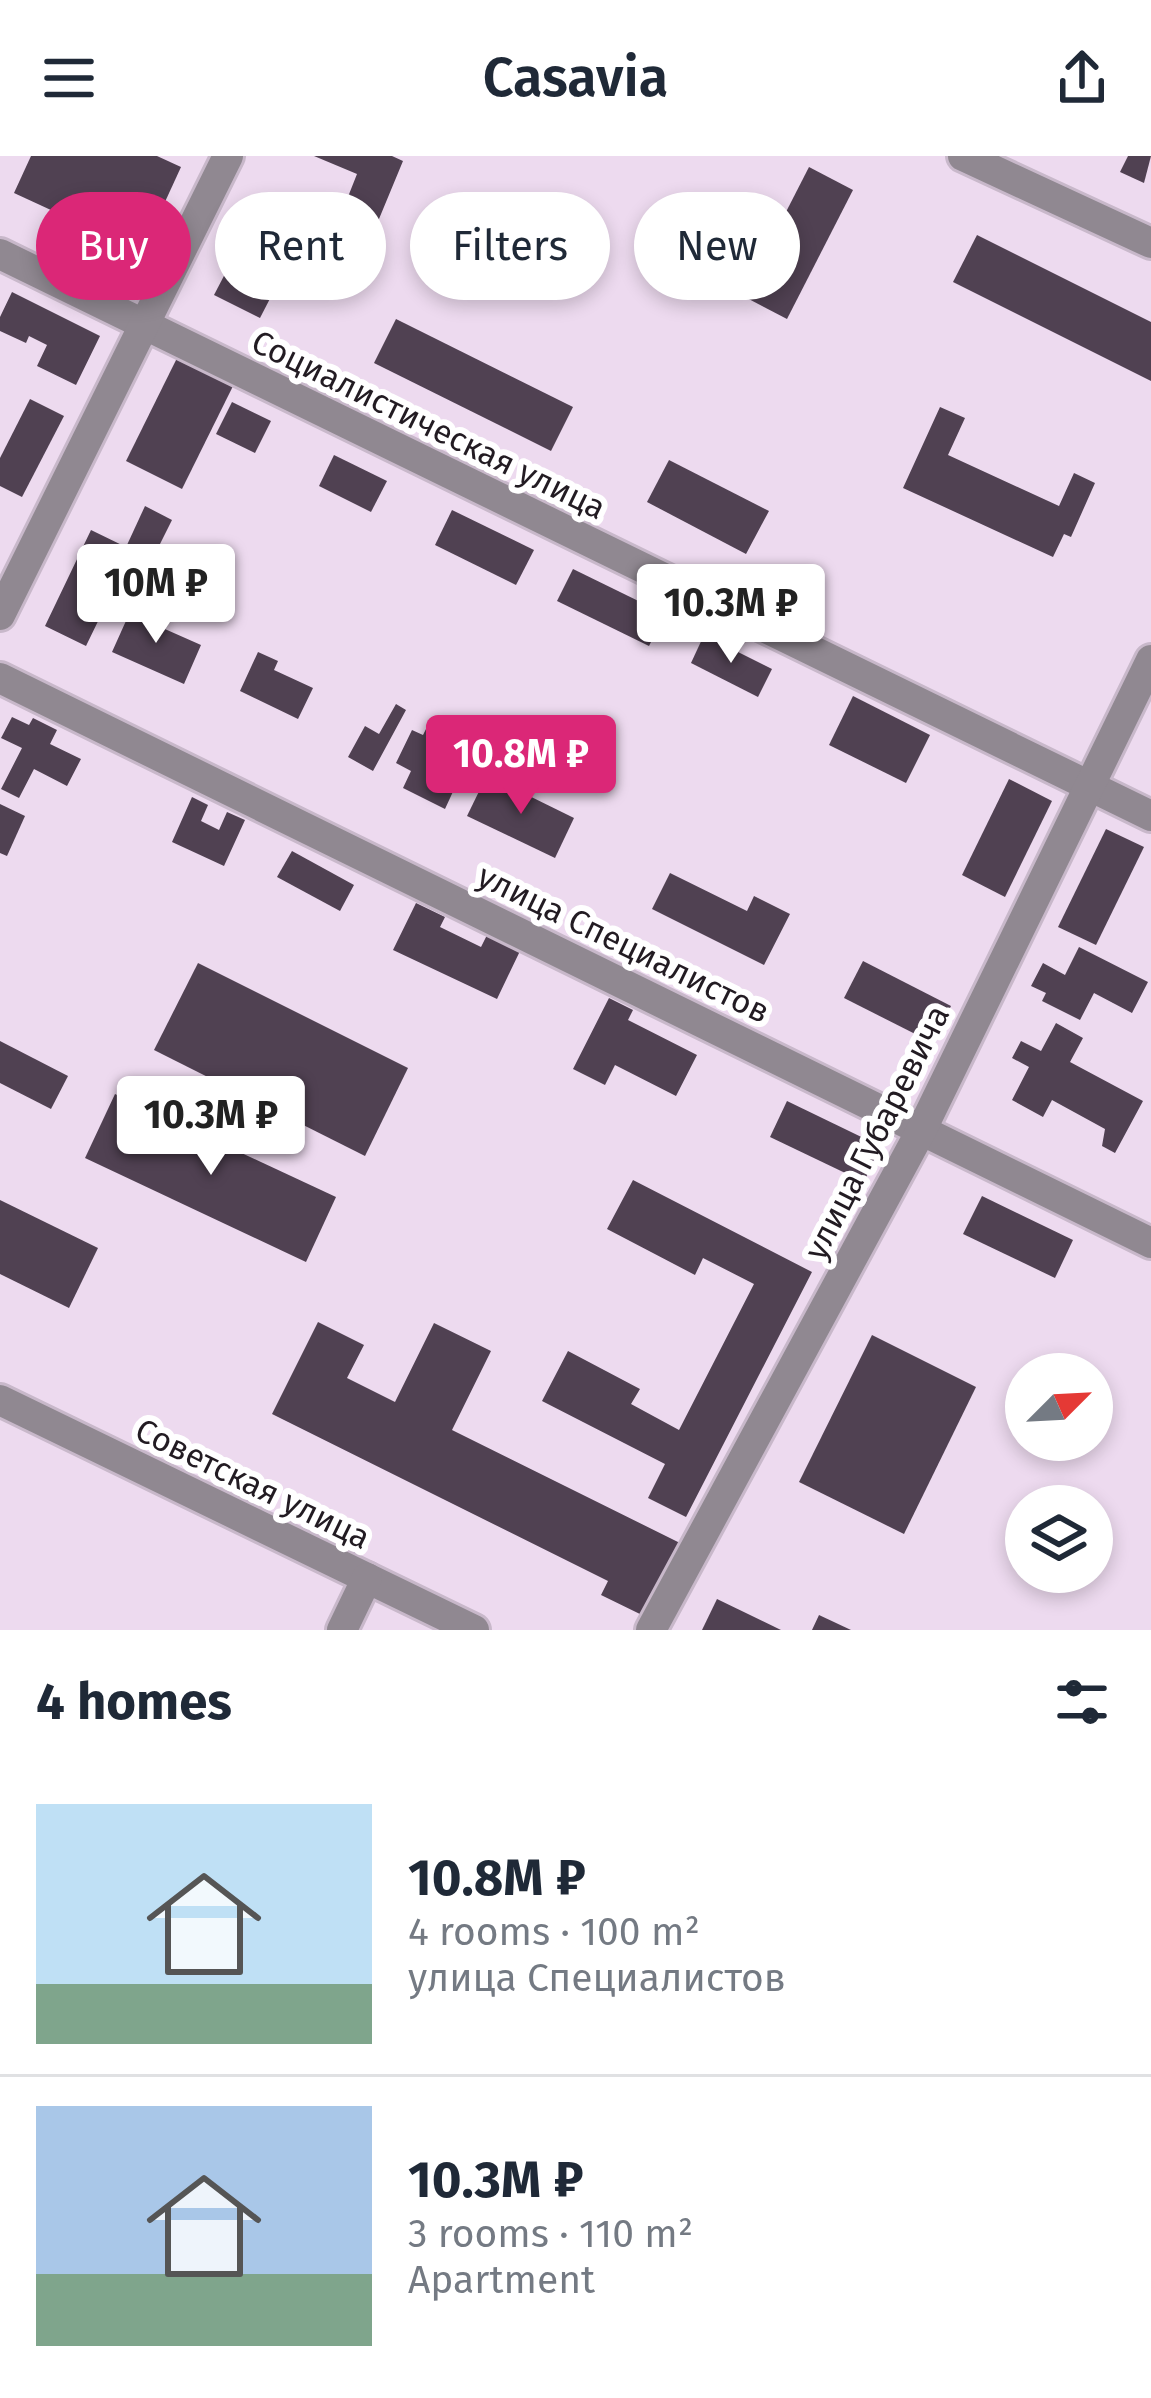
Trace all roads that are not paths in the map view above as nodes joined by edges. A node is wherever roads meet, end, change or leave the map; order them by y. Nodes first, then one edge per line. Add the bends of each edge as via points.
1 (229, 156) edge
2 (963, 156) edge
3 (1151, 243) edge
4 (0, 254) edge
5 (143, 325) junction
6 (0, 615) edge
7 (1151, 660) edge
8 (0, 678) edge
9 (1090, 787) junction
10 (1151, 816) edge
11 (922, 1129) junction
12 (1151, 1243) edge
13 (0, 1400) edge
14 (368, 1578) junction
15 (342, 1630) edge
16 (474, 1630) edge
17 (651, 1630) edge

1 - 5 street
2 - 3 street
4 - 5 street, Социалистическая улица
5 - 6 street
5 - 9 street, Социалистическая улица
7 - 9 street, улица Губаревича
8 - 11 street, улица Специалистов
9 - 10 street, Социалистическая улица
9 - 11 street, улица Губаревича
11 - 12 street, улица Специалистов
11 - 17 street, улица Губаревича
13 - 14 street, Советская улица
14 - 15 street
14 - 16 street, Советская улица

